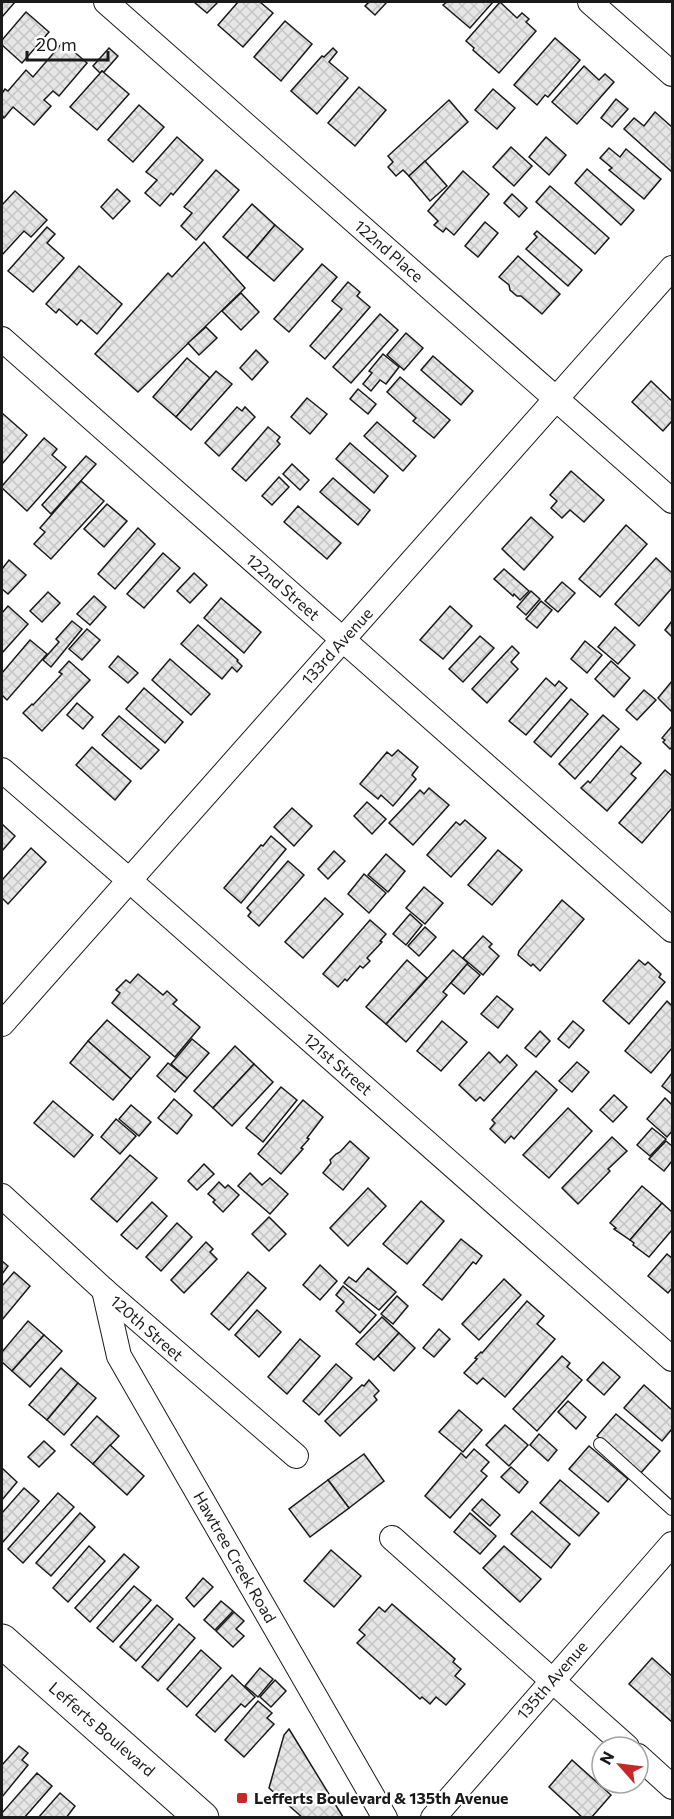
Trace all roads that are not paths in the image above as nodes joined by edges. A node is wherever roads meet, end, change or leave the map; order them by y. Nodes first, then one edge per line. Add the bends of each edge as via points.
1 (106, 2) edge
2 (590, 2) edge
3 (672, 74) edge
4 (672, 268) edge
5 (2, 339) edge
6 (557, 399) junction
7 (672, 501) edge
8 (343, 640) junction
9 (2, 770) edge
10 (129, 880) junction
11 (672, 930) edge
12 (2, 1024) edge
13 (2, 1196) edge
14 (104, 1290) junction
15 (672, 1359) edge
16 (600, 1444) dead end
17 (296, 1456) dead end
18 (672, 1509) edge
19 (392, 1538) dead end
20 (672, 1544) edge
21 (2, 1641) edge
22 (552, 1681) junction
23 (613, 1735) edge
24 (650, 1767) edge
25 (672, 1787) edge
26 (202, 1818) edge
27 (385, 1818) edge
28 (433, 1818) edge

1 - 6 street, 122nd Place
2 - 3 street
4 - 6 street, 133rd Avenue
5 - 8 street, 122nd Street
6 - 7 street, 122nd Place
6 - 8 street, 133rd Avenue
8 - 10 street, 133rd Avenue
8 - 11 street, 122nd Street
9 - 10 street, 121st Street
10 - 12 street, 133rd Avenue
10 - 15 street, 121st Street
13 - 14 street, 120th Street
14 - 17 street, 120th Street
14 - 27 street, Hawtree Creek Road via 119,1356
16 - 18 lane
19 - 22 street
20 - 22 street, 135th Avenue
21 - 26 main road, Lefferts Boulevard
22 - 23 street
22 - 28 street, 135th Avenue
24 - 25 street

